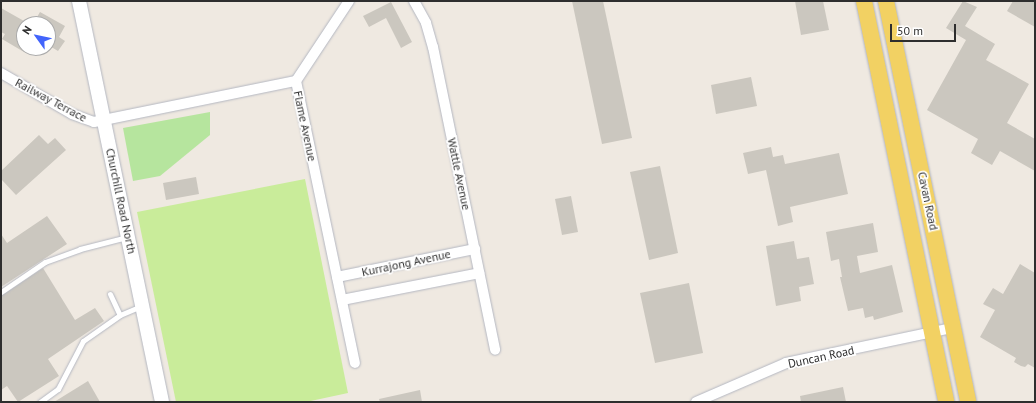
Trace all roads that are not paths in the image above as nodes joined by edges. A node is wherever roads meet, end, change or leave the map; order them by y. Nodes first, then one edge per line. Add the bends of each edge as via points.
1 (79, 1) edge
2 (349, 1) edge
3 (414, 1) edge
4 (864, 1) edge
5 (886, 1) edge
6 (1, 72) edge
7 (296, 81) junction
8 (103, 120) junction
9 (128, 237) junction
10 (475, 249) junction
11 (479, 273) junction
12 (338, 277) junction
13 (1, 292) edge
14 (110, 294) dead end
15 (342, 300) junction
16 (142, 306) junction
17 (120, 315) junction
18 (952, 328) junction
19 (932, 333) junction
20 (495, 350) dead end
21 (355, 363) dead end
22 (40, 402) edge
23 (162, 402) edge
24 (696, 402) edge
25 (946, 402) edge
26 (968, 402) edge

1 - 8 street, Churchill Road North
2 - 7 street
3 - 10 street, Wattle Avenue via 426,23 433,47
4 - 19 main road, Cavan Road
5 - 18 main road, Cavan Road
6 - 8 street, Railway Terrace via 84,120
7 - 8 street, Flame Avenue
7 - 12 street, Flame Avenue
8 - 9 street, Churchill Road North
9 - 13 lane via 80,249 45,262
9 - 16 street, Churchill Road North
10 - 11 street, Wattle Avenue
10 - 12 street, Kurrajong Avenue
11 - 15 street, Kurrajong Avenue
11 - 20 street, Wattle Avenue
12 - 15 street, Flame Avenue
14 - 17 lane
15 - 21 street, Flame Avenue
16 - 17 lane
16 - 23 street, Churchill Road North
17 - 22 lane via 83,341 58,389
18 - 19 street, Duncan Road
18 - 26 main road, Cavan Road
19 - 24 street, Duncan Road via 786,363
19 - 25 main road, Cavan Road

